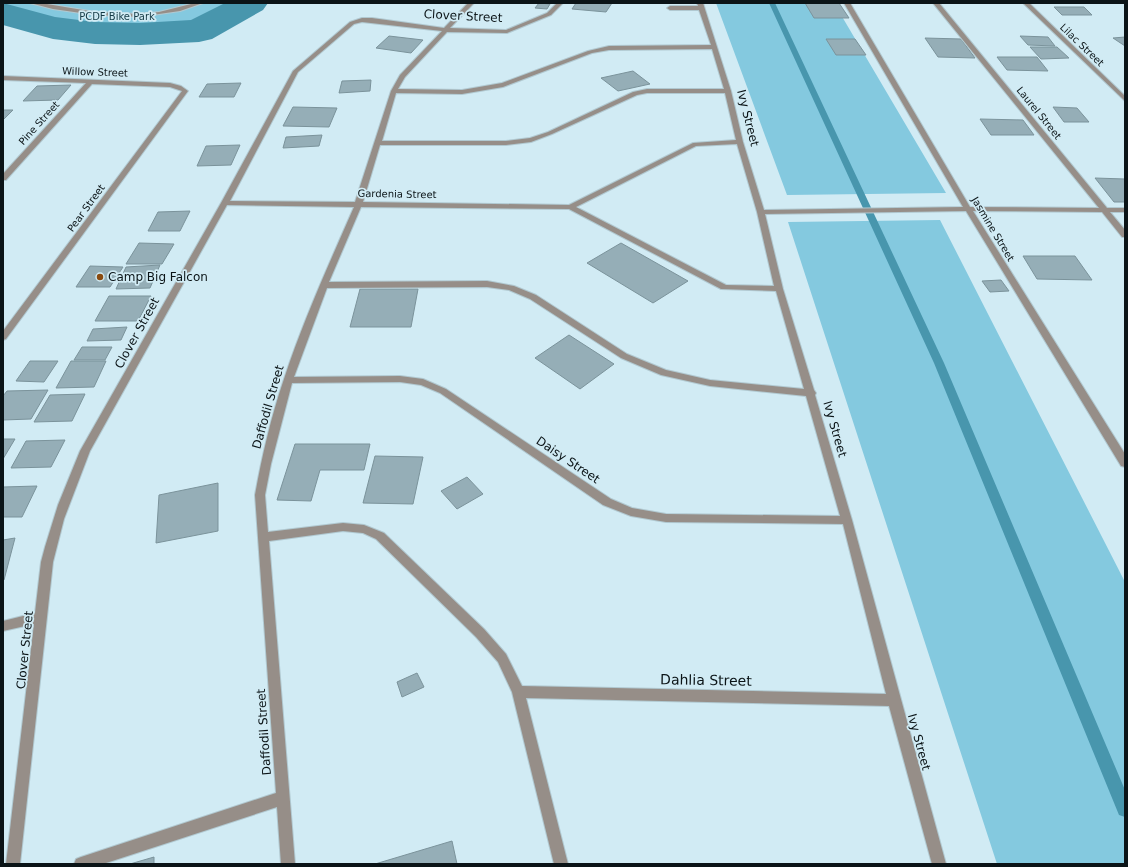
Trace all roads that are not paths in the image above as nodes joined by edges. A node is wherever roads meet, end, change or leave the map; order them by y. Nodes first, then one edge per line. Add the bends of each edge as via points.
1 (33, 3) edge
2 (200, 3) edge
3 (472, 3) edge
4 (560, 3) edge
5 (847, 3) edge
6 (936, 3) edge
7 (1026, 3) edge
8 (701, 5) edge
9 (670, 8) dead end
10 (447, 30) junction
11 (715, 47) junction
12 (3, 78) edge
13 (90, 82) junction
14 (185, 91) joint
15 (394, 91) junction
16 (728, 91) junction
17 (1125, 99) edge
18 (740, 142) junction
19 (377, 143) junction
20 (3, 178) edge
21 (225, 203) junction
22 (358, 205) junction
23 (570, 207) junction
24 (968, 209) junction
25 (1105, 210) junction
26 (1125, 210) edge
27 (760, 212) junction
28 (1125, 235) edge
29 (324, 285) junction
30 (779, 289) junction
31 (3, 337) edge
32 (288, 380) junction
33 (811, 393) junction
34 (1125, 463) edge
35 (847, 520) junction
36 (264, 538) junction
37 (40, 617) junction
38 (3, 626) edge
39 (518, 692) junction
40 (894, 700) junction
41 (282, 798) junction
42 (13, 864) edge
43 (81, 864) edge
44 (288, 864) edge
45 (561, 864) edge
46 (939, 864) edge

1 - 2 street via 105,15 154,14
3 - 10 street, Daffodil Street
4 - 10 street, Clover Street via 549,14 507,31 494,33
5 - 24 street, Jasmine Street
6 - 25 street, Laurel Street
7 - 17 street, Lilac Street
8 - 9 street
8 - 11 street, Ivy Street
10 - 15 street, Daffodil Street via 402,76
10 - 21 street, Clover Street via 372,20 352,23 296,71
11 - 15 street via 609,48 590,52 496,87 462,92
11 - 16 street, Ivy Street
12 - 13 street, Willow Street
13 - 14 street, Willow Street via 170,84
13 - 20 street, Pine Street
14 - 31 street, Pear Street
15 - 19 street, Daffodil Street
16 - 18 street, Ivy Street
16 - 19 street via 635,93 532,140 506,143
18 - 23 street, Gardenia Street via 695,144
18 - 27 street, Ivy Street
19 - 22 street, Daffodil Street
21 - 22 street, Gardenia Street
21 - 37 street, Clover Street via 85,451 55,528 47,562
22 - 23 street, Gardenia Street
22 - 29 street, Daffodil Street
23 - 30 street, Gardenia Street via 724,287
24 - 25 street
24 - 27 street
24 - 34 street, Jasmine Street
25 - 26 street
25 - 28 street, Laurel Street
27 - 30 street, Ivy Street
29 - 32 street, Daffodil Street
29 - 33 street via 487,284 511,288 532,297 624,356 664,373 710,383
30 - 33 street, Ivy Street
32 - 35 street, Daisy Street via 400,379 423,382 443,391 607,502 631,512 666,518
32 - 36 street, Daffodil Street via 260,496
33 - 35 street, Ivy Street
35 - 40 street, Ivy Street
36 - 39 street via 343,527 364,529 380,536 480,633 502,658
36 - 41 street, Daffodil Street
37 - 38 street
37 - 42 street, Clover Street
39 - 40 street, Dahlia Street
39 - 45 street
40 - 46 street, Ivy Street
41 - 43 street
41 - 44 street, Daffodil Street

